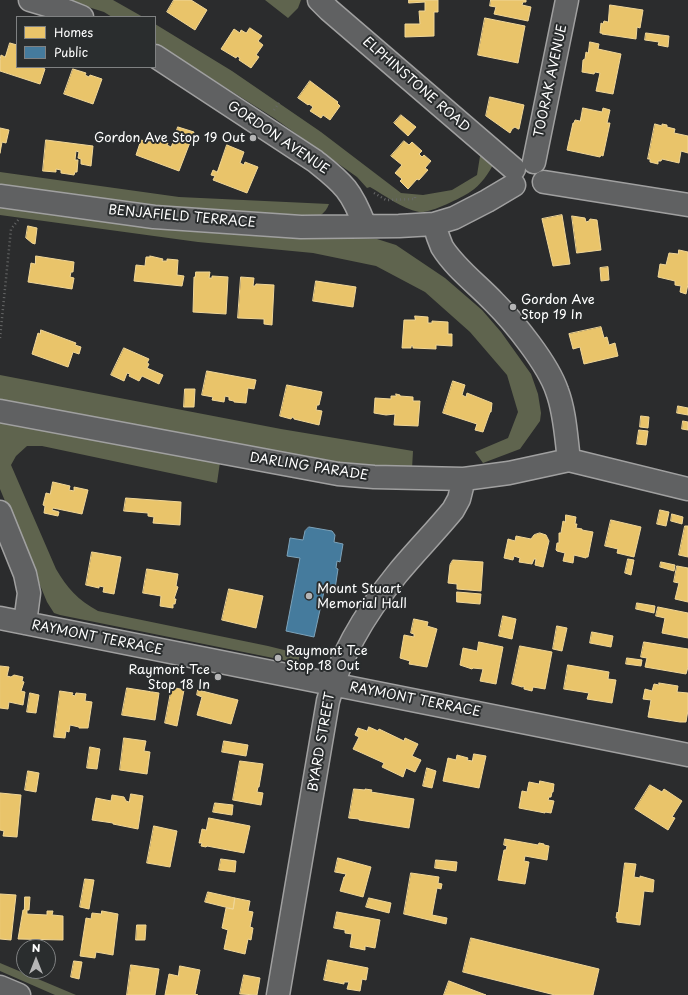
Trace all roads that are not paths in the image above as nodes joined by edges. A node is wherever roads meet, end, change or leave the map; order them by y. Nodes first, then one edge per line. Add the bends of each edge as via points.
1 (30, 0) edge
2 (319, 0) edge
3 (567, 0) edge
4 (80, 16) edge
5 (156, 57) edge
6 (534, 162) junction
7 (514, 177) junction
8 (544, 182) junction
9 (0, 196) edge
10 (688, 205) edge
11 (434, 224) junction
12 (365, 226) junction
13 (0, 411) edge
14 (569, 460) junction
15 (464, 479) junction
16 (688, 489) edge
17 (0, 512) edge
18 (0, 618) edge
19 (25, 623) junction
20 (333, 684) junction
21 (688, 755) edge
22 (0, 987) edge
23 (19, 995) edge
24 (278, 995) edge

1 - 4 street
2 - 7 street, ELPHINSTONE ROAD
3 - 6 street, TOORAK AVENUE
5 - 12 street, GORDON AVENUE via 315,161 346,188
6 - 7 street via 521,162
6 - 8 street via 543,170
7 - 8 street via 521,191 530,193
7 - 11 street via 487,201 454,218
8 - 10 street
9 - 12 street, BENJAFIELD TERRACE via 154,218 301,226
11 - 12 street
11 - 14 street via 442,246 456,265 495,303 545,366 560,401
13 - 15 street, DARLING PARADE via 338,474
14 - 15 street, DARLING PARADE via 510,473
14 - 16 street, DARLING PARADE
15 - 20 street, BYARD STREET via 453,510 397,575 363,620
17 - 19 street via 25,574 29,593
18 - 19 street, RAYMONT TERRACE
19 - 20 street, RAYMONT TERRACE
20 - 21 street, RAYMONT TERRACE
20 - 24 street, BYARD STREET
22 - 23 street

